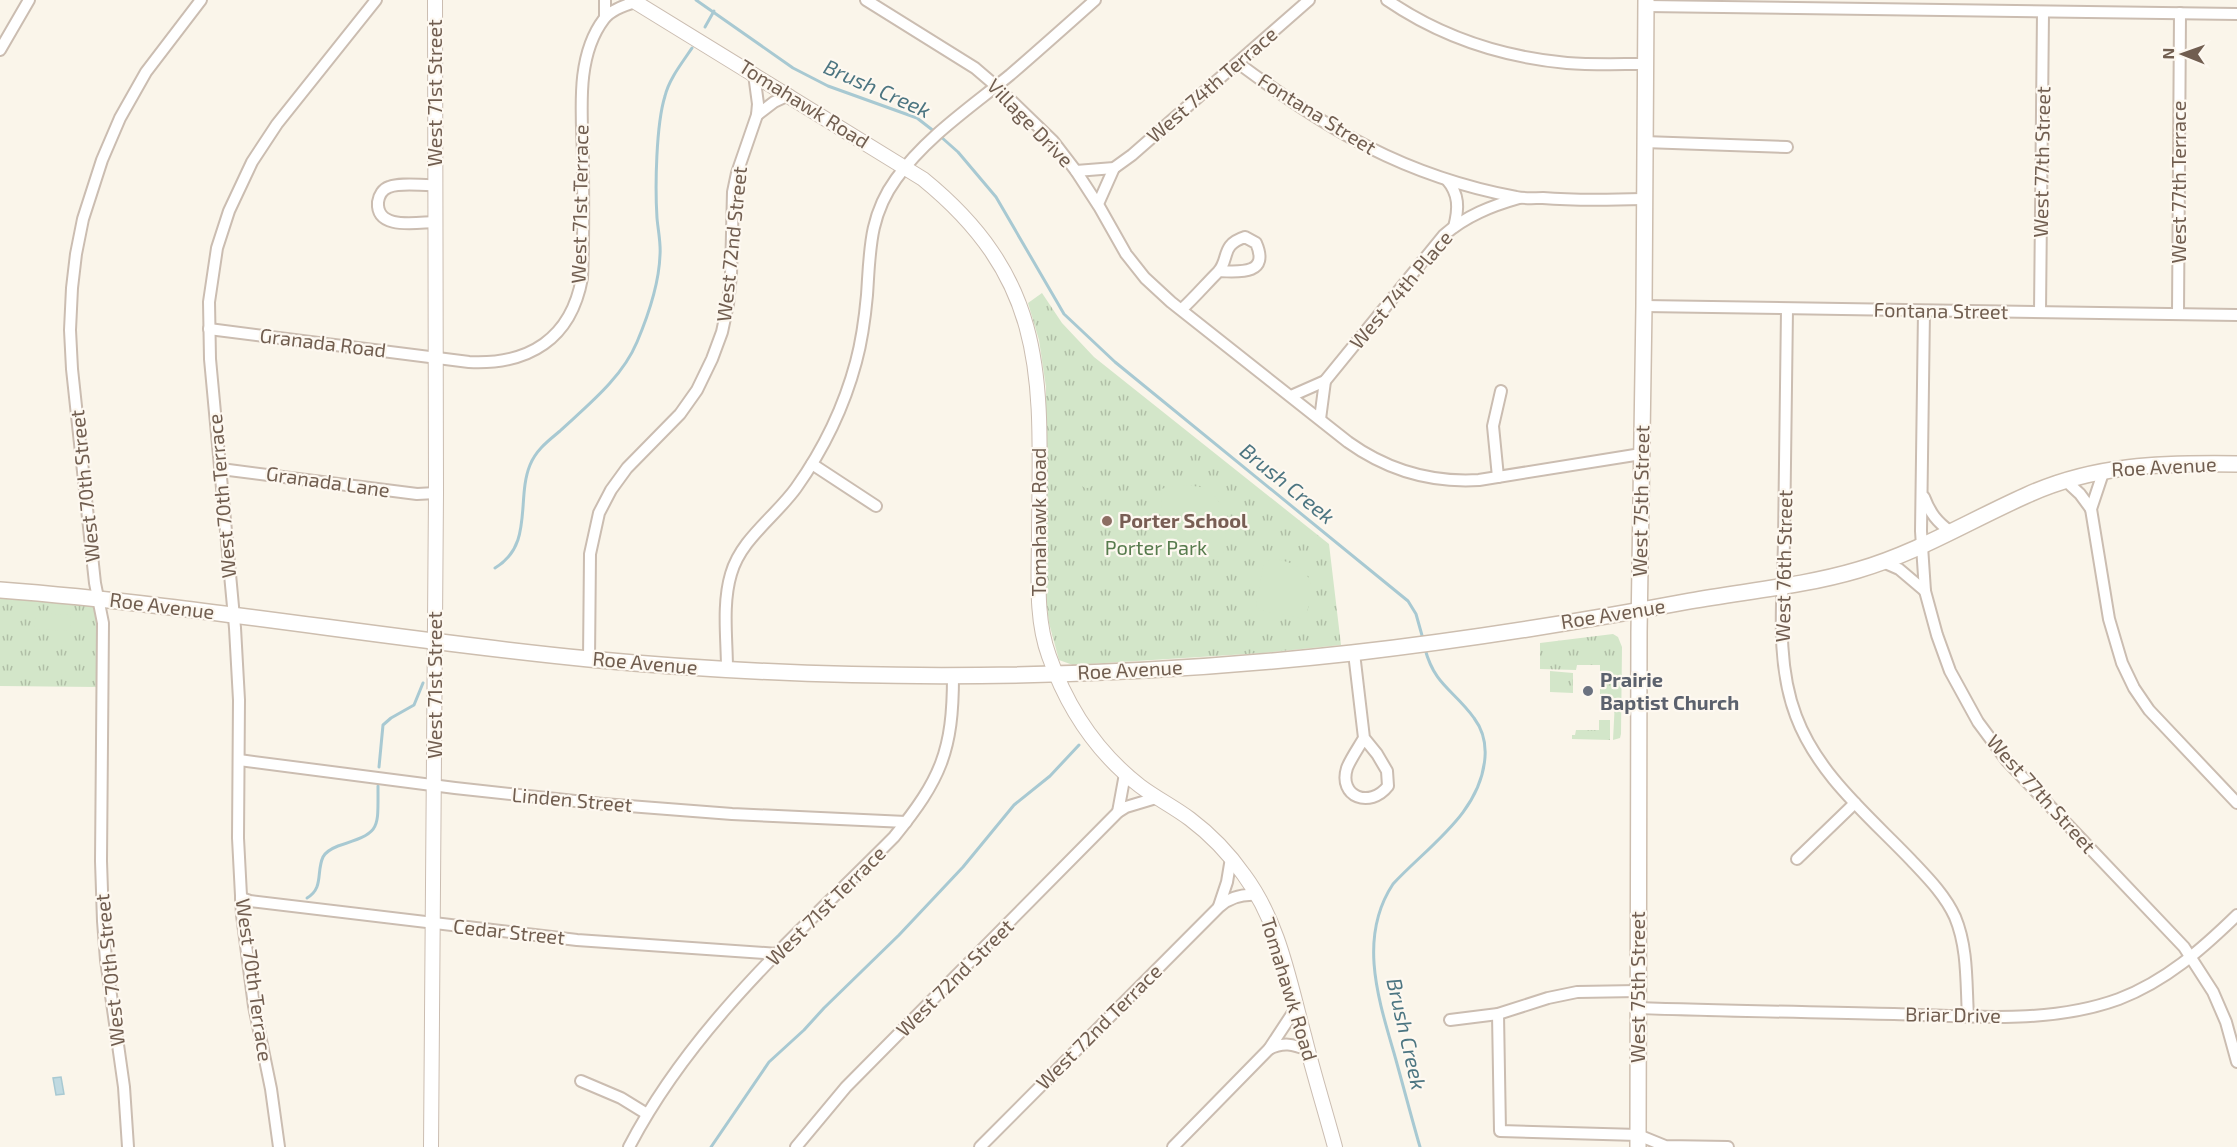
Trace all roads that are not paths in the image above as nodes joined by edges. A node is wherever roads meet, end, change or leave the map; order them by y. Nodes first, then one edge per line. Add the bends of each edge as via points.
1 (29, 0) edge
2 (201, 0) edge
3 (376, 0) edge
4 (435, 0) edge
5 (605, 0) edge
6 (866, 0) edge
7 (887, 0) edge
8 (1095, 0) edge
9 (1309, 0) edge
10 (1387, 0) edge
11 (634, 1) edge
12 (1646, 3) edge
13 (877, 6) junction
14 (2043, 12) junction
15 (2180, 13) junction
16 (2237, 14) edge
17 (605, 17) junction
18 (0, 50) edge
19 (1238, 63) junction
20 (1645, 64) junction
21 (754, 74) junction
22 (996, 86) junction
23 (789, 95) junction
24 (757, 115) junction
25 (1644, 142) junction
26 (1787, 147) dead end
27 (906, 168) junction
28 (1114, 168) junction
29 (1076, 171) junction
30 (1447, 180) junction
31 (436, 185) junction
32 (1519, 198) junction
33 (1644, 200) junction
34 (1098, 204) junction
35 (436, 222) junction
36 (1454, 226) junction
37 (1219, 271) dead end
38 (1644, 306) junction
39 (1182, 309) junction
40 (1787, 309) junction
41 (1924, 311) junction
42 (2040, 312) junction
43 (2178, 314) junction
44 (2237, 315) edge
45 (209, 329) junction
46 (436, 357) junction
47 (1325, 381) junction
48 (1501, 391) dead end
49 (1291, 396) junction
50 (1320, 419) junction
51 (1641, 454) junction
52 (812, 464) junction
53 (2237, 464) edge
54 (221, 469) junction
55 (2104, 471) junction
56 (1498, 477) junction
57 (2066, 481) junction
58 (1922, 491) junction
59 (436, 493) junction
60 (876, 506) dead end
61 (2091, 509) junction
62 (1951, 532) junction
63 (1922, 546) junction
64 (1883, 562) junction
65 (1782, 586) junction
66 (0, 590) edge
67 (1924, 591) junction
68 (99, 598) junction
69 (1640, 611) junction
70 (233, 614) junction
71 (435, 640) junction
72 (1354, 652) junction
73 (589, 658) junction
74 (727, 669) junction
75 (1056, 674) junction
76 (953, 676) junction
77 (1364, 738) junction
78 (239, 760) junction
79 (1125, 774) junction
80 (434, 785) junction
81 (1156, 798) junction
82 (1855, 803) junction
83 (2237, 803) edge
84 (1118, 812) junction
85 (906, 822) junction
86 (1231, 858) junction
87 (1797, 859) dead end
88 (1257, 895) junction
89 (241, 898) junction
90 (1218, 907) junction
91 (2237, 915) edge
92 (433, 924) junction
93 (778, 954) junction
94 (2191, 957) junction
95 (1638, 991) junction
96 (1296, 1008) junction
97 (1638, 1008) junction
98 (1498, 1014) junction
99 (1968, 1016) junction
100 (1450, 1020) dead end
101 (1269, 1049) junction
102 (1307, 1050) junction
103 (2237, 1062) edge
104 (581, 1081) dead end
105 (647, 1114) junction
106 (1638, 1141) edge
107 (1664, 1146) edge
108 (128, 1147) edge
109 (279, 1147) edge
110 (431, 1147) edge
111 (629, 1147) edge
112 (796, 1147) edge
113 (980, 1147) edge
114 (1173, 1147) edge
115 (1335, 1147) edge
116 (1728, 1147) edge

1 - 18 street
2 - 68 street, West 70th Street via 146,72 120,118 93,185 76,254 70,330 72,369
3 - 45 street, West 70th Terrace via 277,123 246,172 217,248
4 - 31 street, West 71st Street
5 - 17 street, West 71st Terrace
6 - 13 street, Village Drive
7 - 13 street
8 - 22 street
9 - 19 street, West 74th Terrace
10 - 20 street via 1432,27 1494,50 1569,63
11 - 17 street
11 - 21 street, Tomahawk Road
12 - 14 street
12 - 20 main road, West 75th Street
13 - 22 street, Village Drive via 975,68
14 - 15 street
14 - 42 street, West 77th Street
15 - 16 street
15 - 43 street, West 77th Terrace
17 - 46 street, West 71st Terrace via 592,41 583,76 582,266 577,298 568,317 546,343 509,361
19 - 28 street, West 74th Terrace
19 - 30 street, Fontana Street via 1344,135
20 - 25 main road, West 75th Street
21 - 23 street, Tomahawk Road
21 - 24 street, West 72nd Street
22 - 27 street
22 - 29 street, Village Drive via 1053,141
23 - 24 street
23 - 27 street, Tomahawk Road
24 - 73 street, West 72nd Street via 737,173 728,304 712,359 680,414 627,468 599,513 590,554
25 - 26 street
25 - 33 main road, West 75th Street
27 - 52 street via 886,196 874,225 856,361 830,432
27 - 75 street, Tomahawk Road via 948,199 982,237 1005,271 1031,338 1039,391 1040,609
28 - 29 street
28 - 34 street, West 74th Terrace
29 - 34 street, Village Drive
30 - 32 street, Fontana Street
30 - 36 street via 1457,200
31 - 35 street, West 71st Street
31 - 35 street, West 71st Street via 390,187 381,193 378,202 382,216 389,221
32 - 33 street, Fontana Street
32 - 36 street, West 74th Place via 1484,209
33 - 38 main road, West 75th Street
34 - 39 street, Village Drive via 1132,262 1160,293
35 - 46 street, West 71st Street
36 - 47 street, West 74th Place
37 - 39 street
38 - 40 street, Fontana Street
38 - 51 main road, West 75th Street
39 - 49 street, Village Drive
40 - 41 street, Fontana Street
40 - 65 street, West 76th Street
41 - 42 street, Fontana Street
41 - 58 street, West 77th Street
42 - 43 street, Fontana Street
43 - 44 street, Fontana Street
45 - 46 street, Granada Road
45 - 54 street, West 70th Terrace
46 - 59 street, West 71st Street
47 - 49 street, West 74th Place
47 - 50 street
48 - 56 street via 1493,426
49 - 50 street, Village Drive
50 - 56 street, Village Drive via 1358,449 1401,471 1439,480
51 - 56 street, Village Drive
51 - 69 main road, West 75th Street
52 - 60 street
52 - 74 street via 736,560 727,598
53 - 55 main road, Roe Avenue via 2156,464
54 - 59 street, Granada Lane via 417,494
54 - 70 street, West 70th Terrace
55 - 57 main road, Roe Avenue
55 - 61 street
57 - 61 street
57 - 62 main road, Roe Avenue via 2027,494
58 - 62 street via 1929,510
58 - 63 street, West 77th Street
59 - 71 street, West 71st Street
61 - 83 street via 2109,619 2134,688 2166,729
62 - 63 main road, Roe Avenue
63 - 64 main road, Roe Avenue
63 - 67 street, West 77th Street
64 - 65 main road, Roe Avenue
64 - 67 street via 1899,569
65 - 69 main road, Roe Avenue
65 - 82 street, West 76th Street via 1783,654 1796,717 1812,750
66 - 68 main road, Roe Avenue
67 - 94 street, West 77th Street via 1950,671 1992,742
68 - 70 main road, Roe Avenue
68 - 108 street, West 70th Street via 103,623 103,921
69 - 72 main road, Roe Avenue
69 - 95 main road, West 75th Street
70 - 71 main road, Roe Avenue
70 - 78 street, West 70th Terrace
71 - 73 main road, Roe Avenue
71 - 80 street, West 71st Street
72 - 75 main road, Roe Avenue via 1209,666
72 - 77 street
73 - 74 main road, Roe Avenue
74 - 76 main road, Roe Avenue
75 - 76 main road, Roe Avenue
75 - 79 street, Tomahawk Road via 1082,726
76 - 85 street, West 71st Terrace via 952,718 945,752 933,784
77 - 77 street via 1387,771 1388,786 1381,795 1370,799 1359,798 1350,791 1346,779 1347,768
78 - 80 street, Linden Street
78 - 89 street, West 70th Terrace
79 - 81 street, Tomahawk Road
79 - 84 street
80 - 85 street, Linden Street via 603,804
80 - 92 street, West 71st Street
81 - 84 street, West 72nd Street
81 - 86 street, Tomahawk Road via 1193,821
82 - 87 street
82 - 99 street, West 76th Street via 1933,883 1951,910 1963,942
84 - 112 street, West 72nd Street via 846,1088
85 - 93 street, West 71st Terrace
86 - 88 street, Tomahawk Road
86 - 90 street, West 72nd Terrace
88 - 90 street, West 72nd Terrace via 1239,896
88 - 96 street, Tomahawk Road via 1280,947
89 - 92 street, Cedar Street
89 - 109 street, West 70th Terrace via 248,966
90 - 113 street, West 72nd Terrace
91 - 94 street, Briar Drive
92 - 93 street, Cedar Street via 577,940
92 - 110 street, West 71st Street
93 - 105 street, West 71st Terrace via 685,1056
94 - 99 street, Briar Drive via 2149,986 2095,1007 2025,1016
94 - 103 street, West 77th Street via 2213,992
95 - 97 main road, West 75th Street
95 - 98 street via 1577,992
96 - 101 street
96 - 102 street, Tomahawk Road
97 - 99 street, Briar Drive
97 - 106 main road, West 75th Street
98 - 100 street
98 - 106 street via 1500,1131
101 - 102 street via 1286,1044
101 - 114 street
102 - 115 street, Tomahawk Road
104 - 105 street
105 - 111 street, West 71st Terrace
106 - 107 street
107 - 116 street

